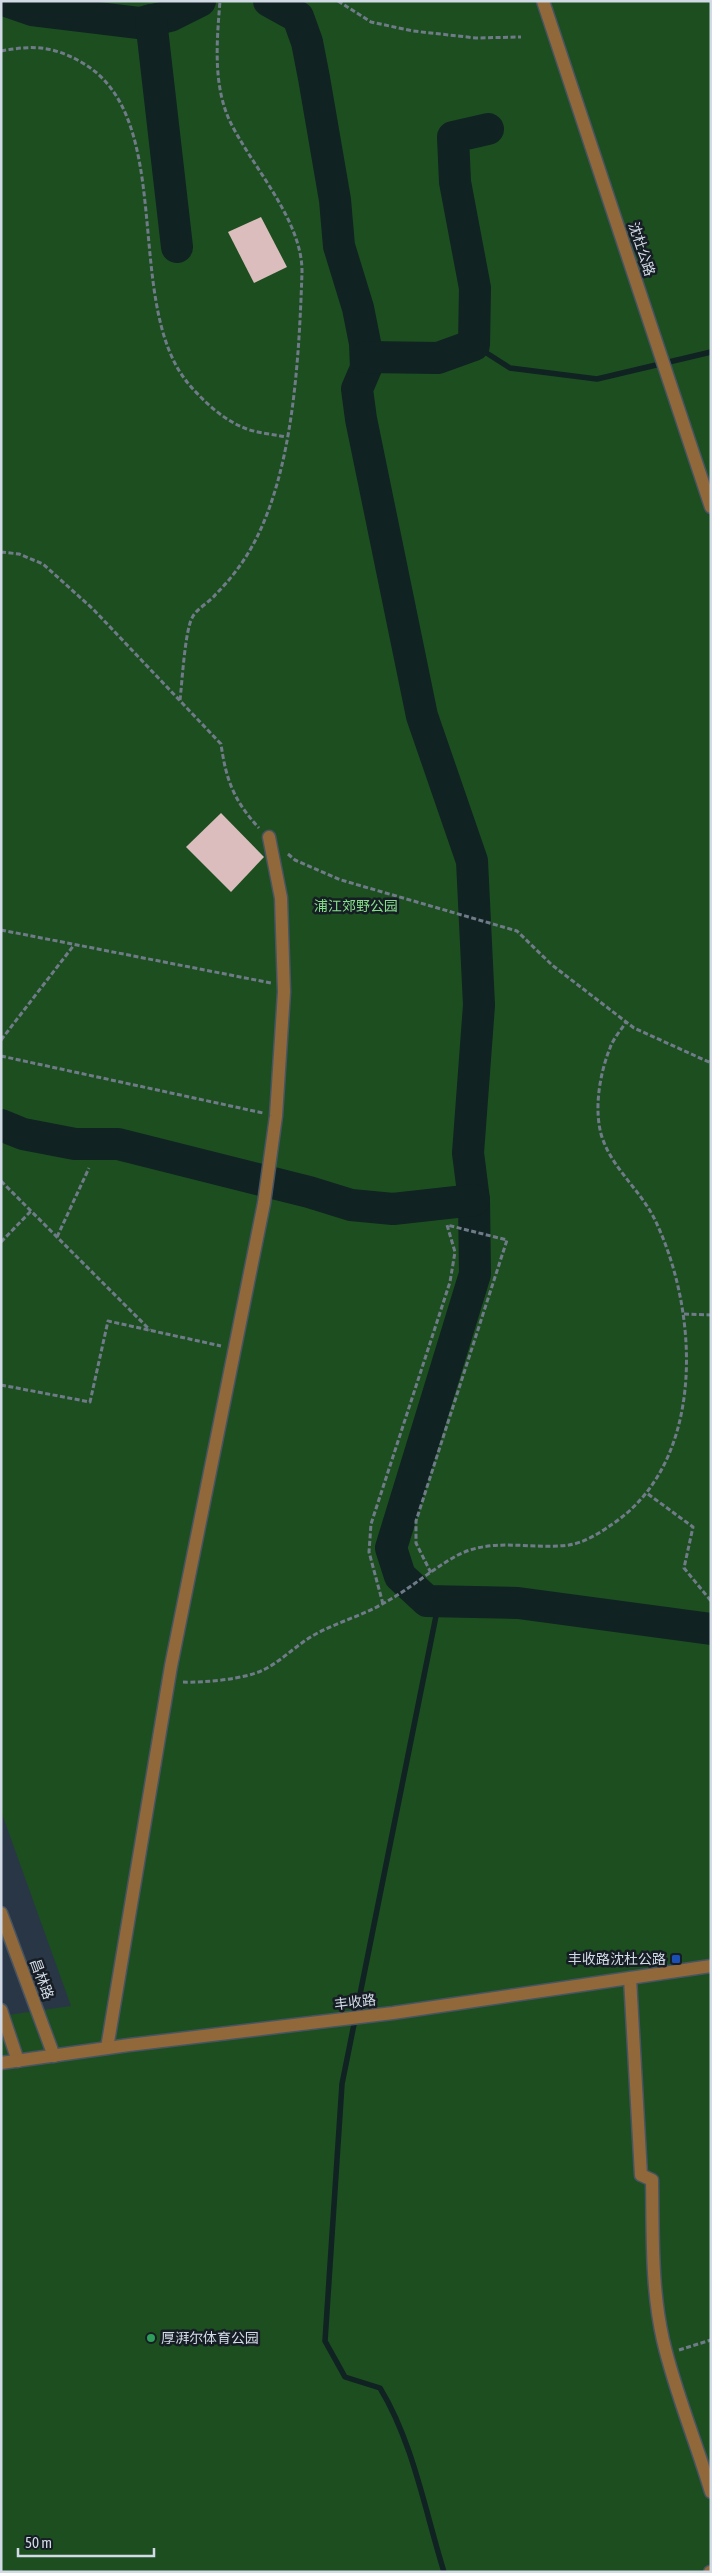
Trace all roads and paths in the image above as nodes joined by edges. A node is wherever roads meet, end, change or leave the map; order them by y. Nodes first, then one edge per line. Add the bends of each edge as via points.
1 (220, 1) edge
2 (338, 1) edge
3 (543, 1) edge
4 (521, 37) dead end
5 (1, 51) edge
6 (286, 437) junction
7 (711, 507) edge
8 (1, 552) edge
9 (180, 700) junction
10 (269, 837) junction
11 (1, 930) edge
12 (74, 945) junction
13 (284, 985) junction
14 (626, 1022) junction
15 (1, 1040) edge
16 (1, 1056) edge
17 (711, 1063) edge
18 (276, 1116) junction
19 (89, 1168) dead end
20 (1, 1181) edge
21 (31, 1211) junction
22 (57, 1237) junction
23 (1, 1242) edge
24 (684, 1314) junction
25 (711, 1315) edge
26 (150, 1330) junction
27 (234, 1348) junction
28 (1, 1384) edge
29 (648, 1494) junction
30 (431, 1573) junction
31 (711, 1601) edge
32 (384, 1604) junction
33 (168, 1681) junction
34 (1, 1913) edge
35 (711, 1966) edge
36 (630, 1978) junction
37 (1, 2010) edge
38 (107, 2048) junction
39 (54, 2056) junction
40 (18, 2061) junction
41 (1, 2063) edge
42 (711, 2340) edge
43 (666, 2353) junction
44 (711, 2492) edge

1 - 6 path via 218,67 222,100 294,235 302,270 295,381
2 - 4 path via 371,22 413,31 476,38
3 - 7 street, 沈杜公路
5 - 6 path via 38,46 67,54 94,69 118,99 136,142 156,301 172,357 186,381 208,404 242,427
6 - 9 path via 270,506 256,540 237,570 192,617
8 - 9 path via 19,554 43,564 93,609
9 - 10 path via 221,744 225,772 236,800
10 - 13 street via 281,898
10 - 14 path via 295,860 342,880 517,932 552,965
11 - 12 path
12 - 13 path
12 - 15 path
13 - 18 street
14 - 17 path
14 - 24 path via 610,1046 603,1070 598,1093 600,1132 616,1166 654,1218 668,1252
16 - 18 path
18 - 27 street via 264,1202
19 - 22 path
20 - 21 path
21 - 22 path
21 - 23 path
22 - 26 path
24 - 25 path
24 - 29 path via 685,1385 680,1424 671,1454
26 - 27 path
26 - 28 path via 108,1321 90,1402
27 - 33 street
29 - 30 path via 633,1510 609,1526 571,1545 502,1544 460,1554
29 - 31 path via 693,1527 684,1568
30 - 32 path
30 - 32 path via 416,1543 416,1521 507,1240 447,1224 454,1252 450,1282 371,1524 368,1552
32 - 33 path via 321,1631 262,1671 205,1684
33 - 38 street
34 - 39 street, 昌林路
35 - 36 street, 丰收路
36 - 38 street, 丰收路
36 - 43 street via 641,2175 652,2180 655,2298
37 - 40 street
38 - 39 street, 丰收路
39 - 40 street, 丰收路
40 - 41 street, 丰收路
42 - 43 path
43 - 44 street via 678,2400

